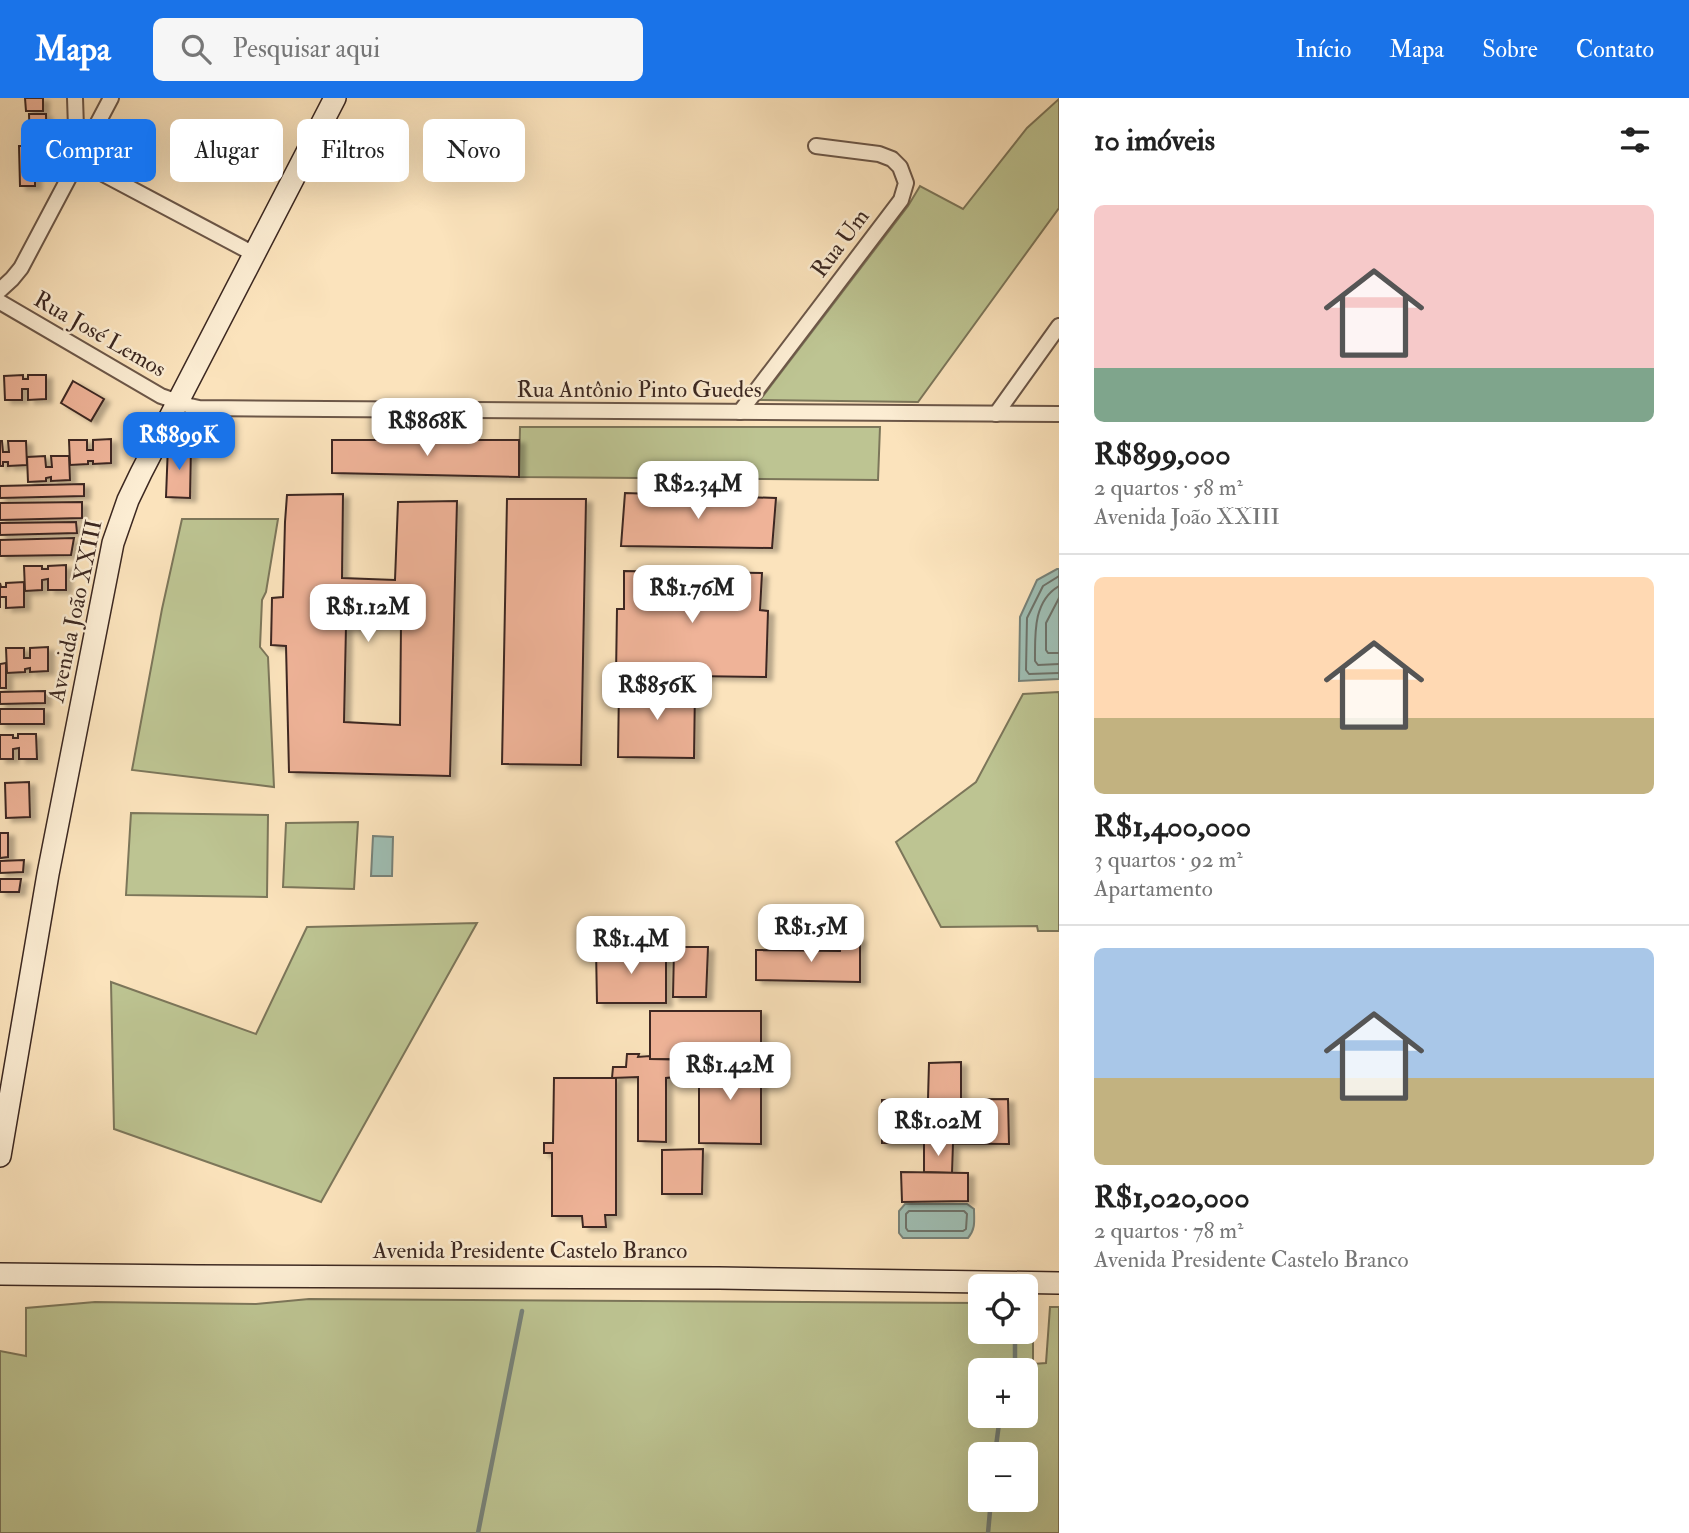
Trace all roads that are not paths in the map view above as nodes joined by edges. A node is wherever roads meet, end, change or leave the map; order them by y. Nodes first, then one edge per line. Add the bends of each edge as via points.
1 (75, 98) edge
2 (111, 98) edge
3 (335, 98) edge
4 (76, 119) edge
5 (99, 119) edge
6 (816, 146) dead end
7 (65, 182) edge
8 (120, 182) edge
9 (254, 254) junction
10 (0, 290) edge
11 (0, 303) edge
12 (1059, 326) edge
13 (178, 403) junction
14 (740, 412) junction
15 (996, 414) junction
16 (1059, 414) edge
17 (1, 1145) edge
18 (0, 1274) edge
19 (1059, 1283) edge

1 - 4 street
2 - 5 street
3 - 9 main road, Avenida João XXIII
6 - 14 street, Rua Um via 892,159 906,183 901,200
7 - 10 street via 21,268
8 - 9 street
9 - 13 main road, Avenida João XXIII
11 - 13 street, Rua José Lemos
12 - 15 street
13 - 14 street, Rua Antônio Pinto Guedes via 208,408
13 - 17 main road, Avenida João XXIII via 128,500 113,543
14 - 15 street, Rua Antônio Pinto Guedes
15 - 16 street, Rua Antônio Pinto Guedes
18 - 19 main road, Avenida Presidente Castelo Branco

